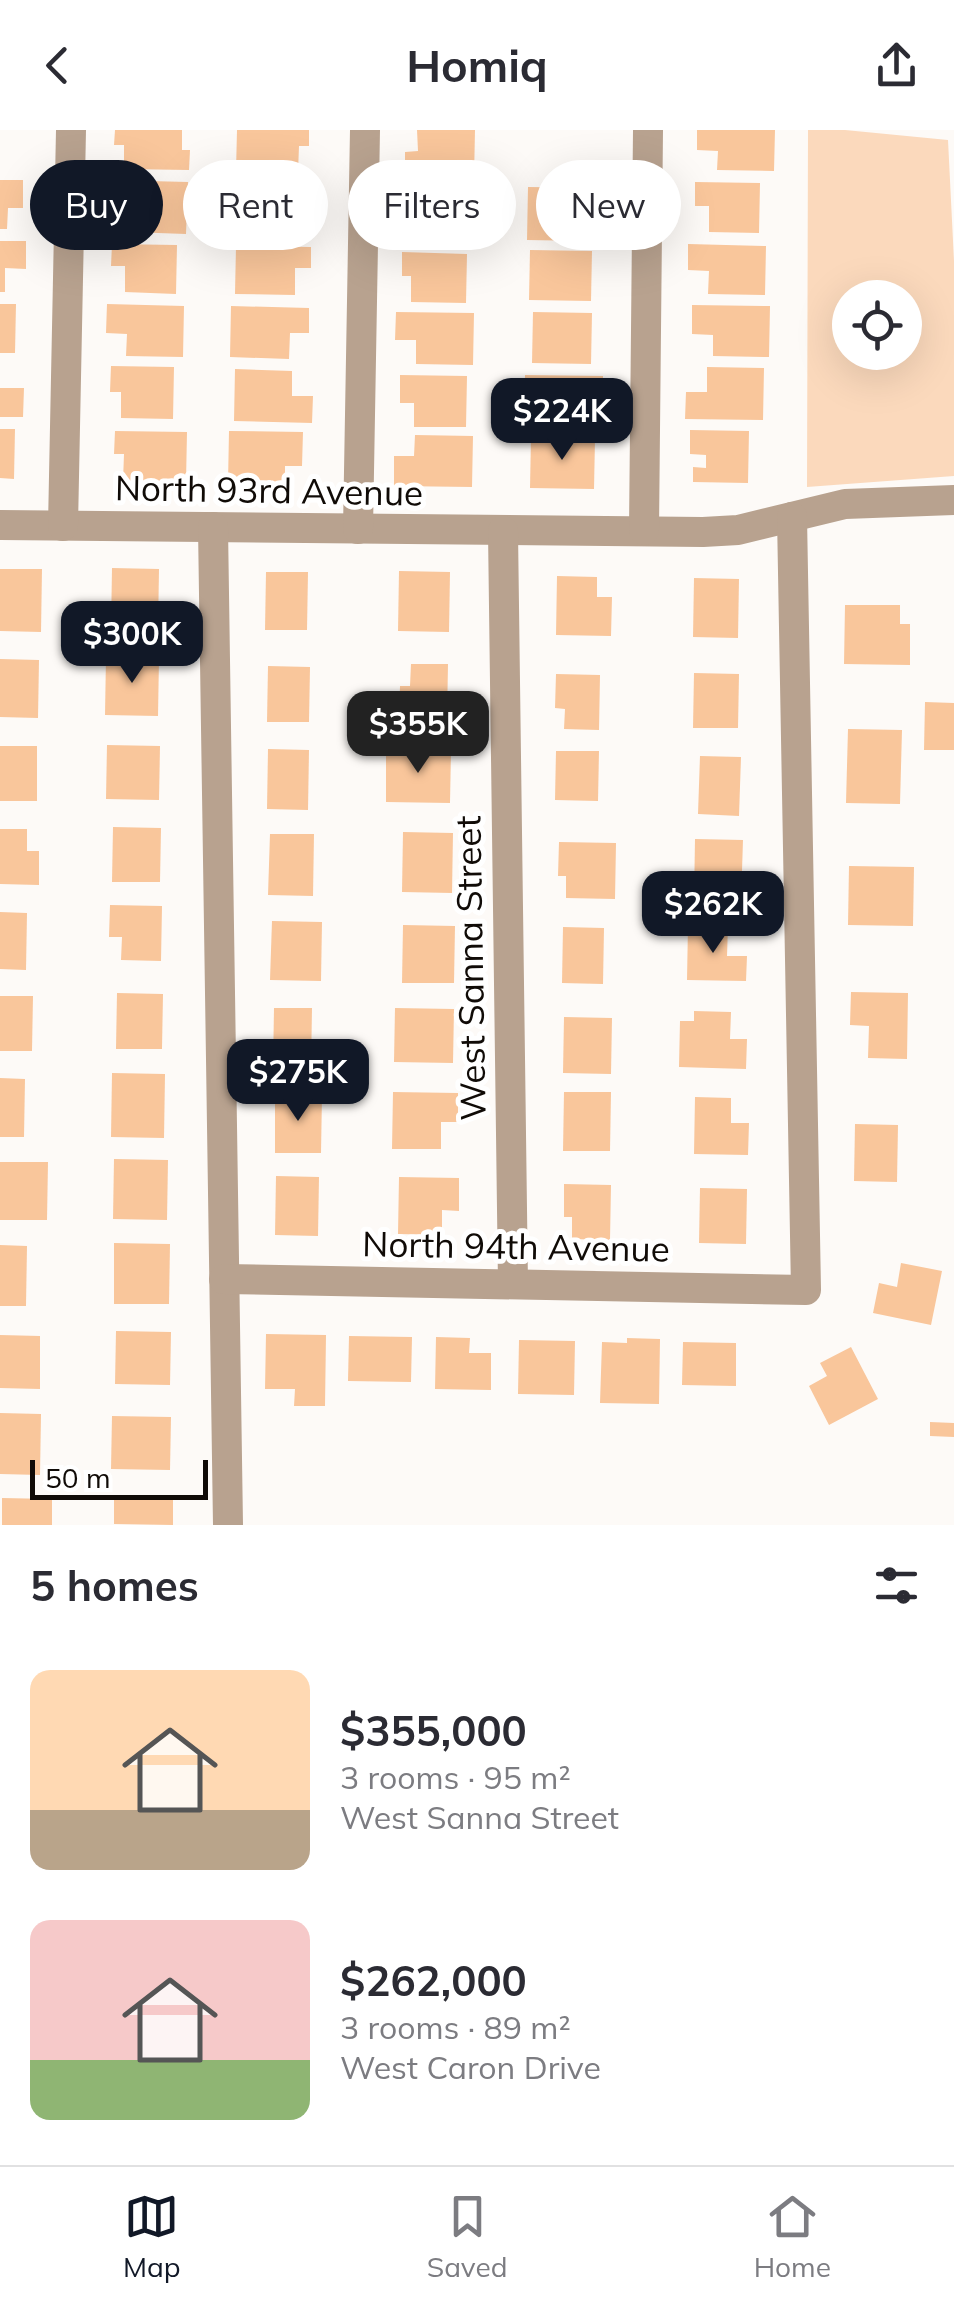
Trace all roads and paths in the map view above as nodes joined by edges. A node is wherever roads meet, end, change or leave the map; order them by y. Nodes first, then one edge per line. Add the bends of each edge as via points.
1 (71, 130) edge
2 (365, 130) edge
3 (648, 130) edge
4 (954, 500) edge
5 (792, 517) junction
6 (0, 524) edge
7 (63, 526) junction
8 (213, 526) junction
9 (358, 529) junction
10 (644, 530) junction
11 (502, 531) junction
12 (224, 1278) junction
13 (513, 1284) junction
14 (228, 1525) edge

1 - 7 street
2 - 9 street
3 - 10 street
4 - 5 street, North 93rd Avenue via 845,504
5 - 10 street, North 93rd Avenue via 738,530
5 - 13 street, North 94th Avenue via 806,1290
6 - 7 street, North 93rd Avenue
7 - 8 street, North 93rd Avenue
8 - 9 street, North 93rd Avenue
8 - 12 street
9 - 11 street, North 93rd Avenue
10 - 11 street, North 93rd Avenue
11 - 13 street, West Sanna Street
12 - 13 street, North 94th Avenue
12 - 14 street

